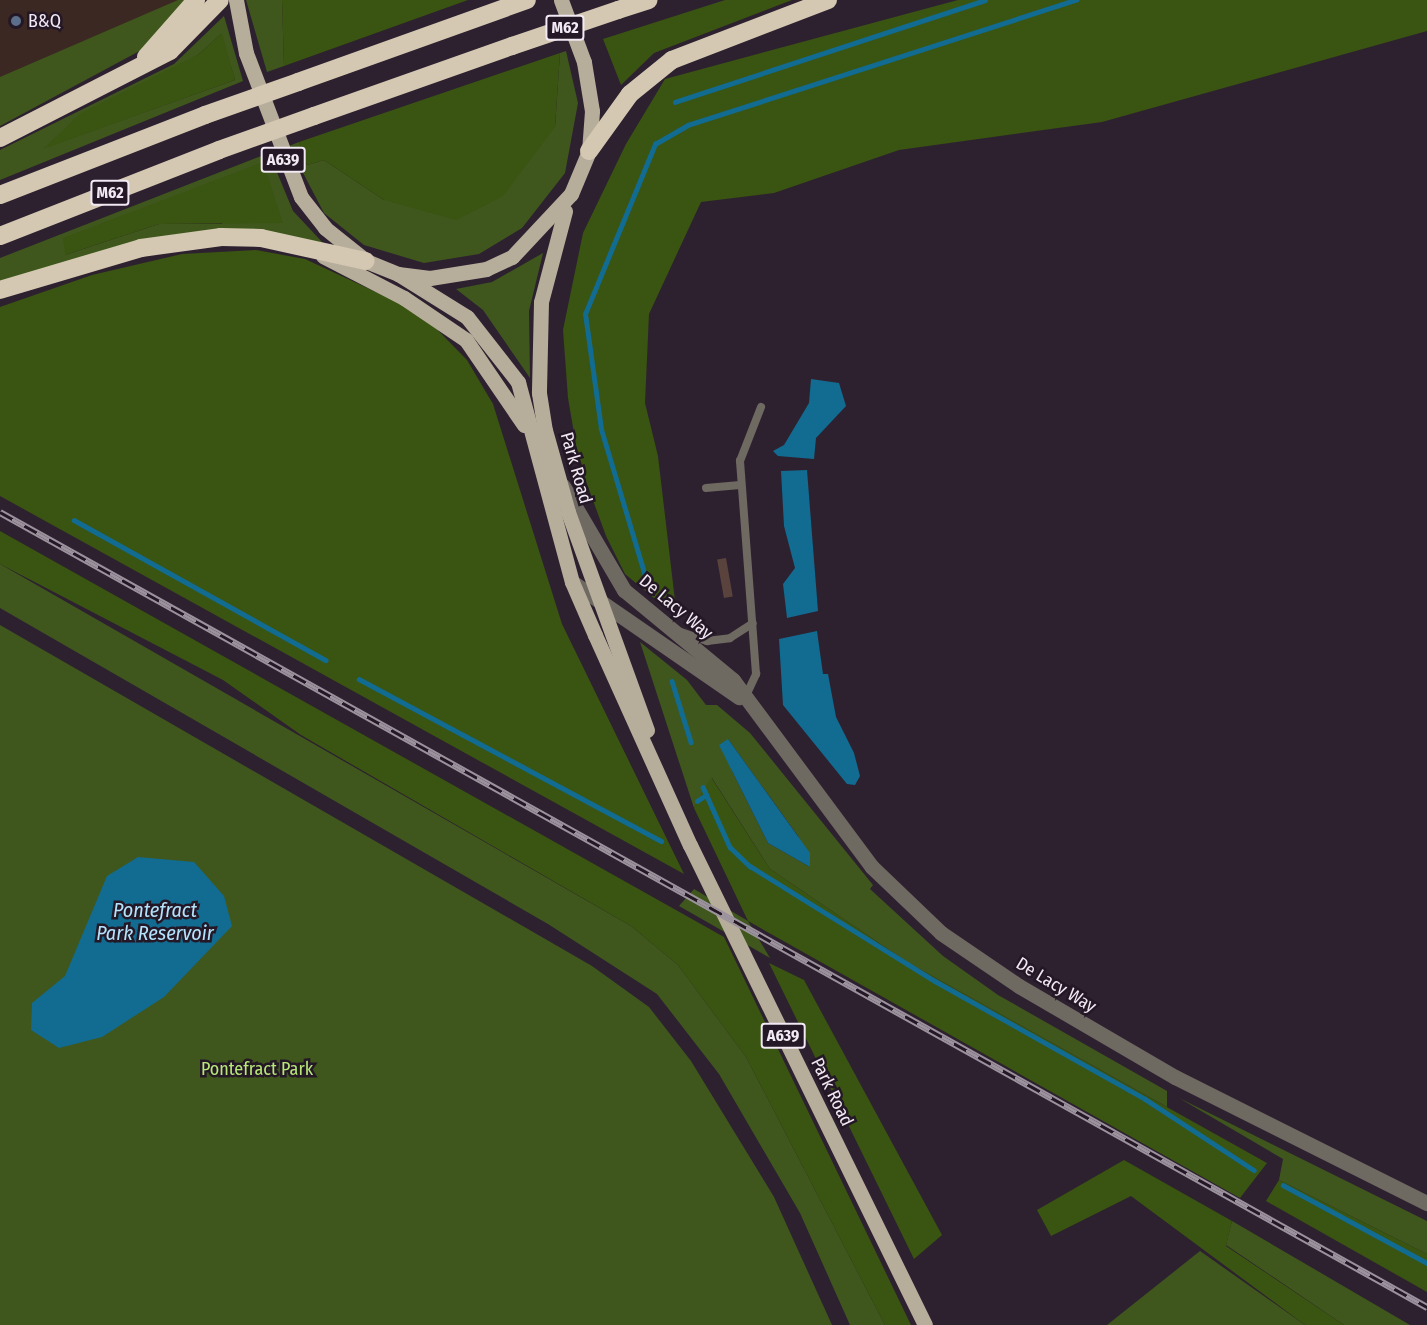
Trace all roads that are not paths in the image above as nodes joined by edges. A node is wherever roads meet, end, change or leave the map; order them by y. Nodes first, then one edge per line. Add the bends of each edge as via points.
1 (196, 0) edge
2 (220, 0) edge
3 (236, 0) edge
4 (527, 0) edge
5 (561, 0) edge
6 (648, 0) edge
7 (828, 0) edge
8 (129, 71) junction
9 (0, 138) edge
10 (589, 151) junction
11 (571, 194) junction
12 (0, 195) edge
13 (0, 236) edge
14 (301, 245) junction
15 (366, 261) junction
16 (398, 274) junction
17 (0, 290) edge
18 (761, 407) dead end
19 (531, 435) junction
20 (556, 473) junction
21 (740, 485) junction
22 (705, 488) dead end
23 (572, 582) junction
24 (599, 597) junction
25 (753, 624) junction
26 (673, 628) junction
27 (744, 701) junction
28 (648, 744) junction
29 (1427, 1203) edge
30 (924, 1325) edge

1 - 8 highway
2 - 8 highway via 194,33
3 - 15 main road, A639 via 246,53 290,175 324,228
4 - 12 highway, M62, bridge via 204,115
5 - 10 main road, A639 via 591,93
6 - 13 highway, M62, bridge via 219,150
7 - 10 highway via 672,60 630,94
8 - 9 highway
10 - 11 main road, A639
11 - 16 main road, A639 via 512,257 458,276
11 - 20 main road, Park Road / A639 via 541,302 539,393
14 - 15 highway
14 - 17 highway via 221,237 172,241
14 - 19 main road via 404,298 466,340
15 - 16 main road, A639
16 - 19 main road, Park Road / A639 via 453,305 494,345 518,382
18 - 21 lane via 743,440
19 - 23 main road, Park Road
20 - 24 main road, Park Road
20 - 26 street, De Lacy Way via 624,590
21 - 22 lane
21 - 25 lane
23 - 24 street, De Lacy Way
23 - 28 main road, Park Road
24 - 27 street, De Lacy Way
24 - 28 main road, Park Road via 646,724
25 - 26 lane via 730,638 707,640
25 - 27 lane via 756,682
26 - 27 street, De Lacy Way via 733,680
27 - 29 street, De Lacy Way via 872,867 942,933 1019,986 1175,1077
28 - 30 main road, Park Road / A639 via 690,845

